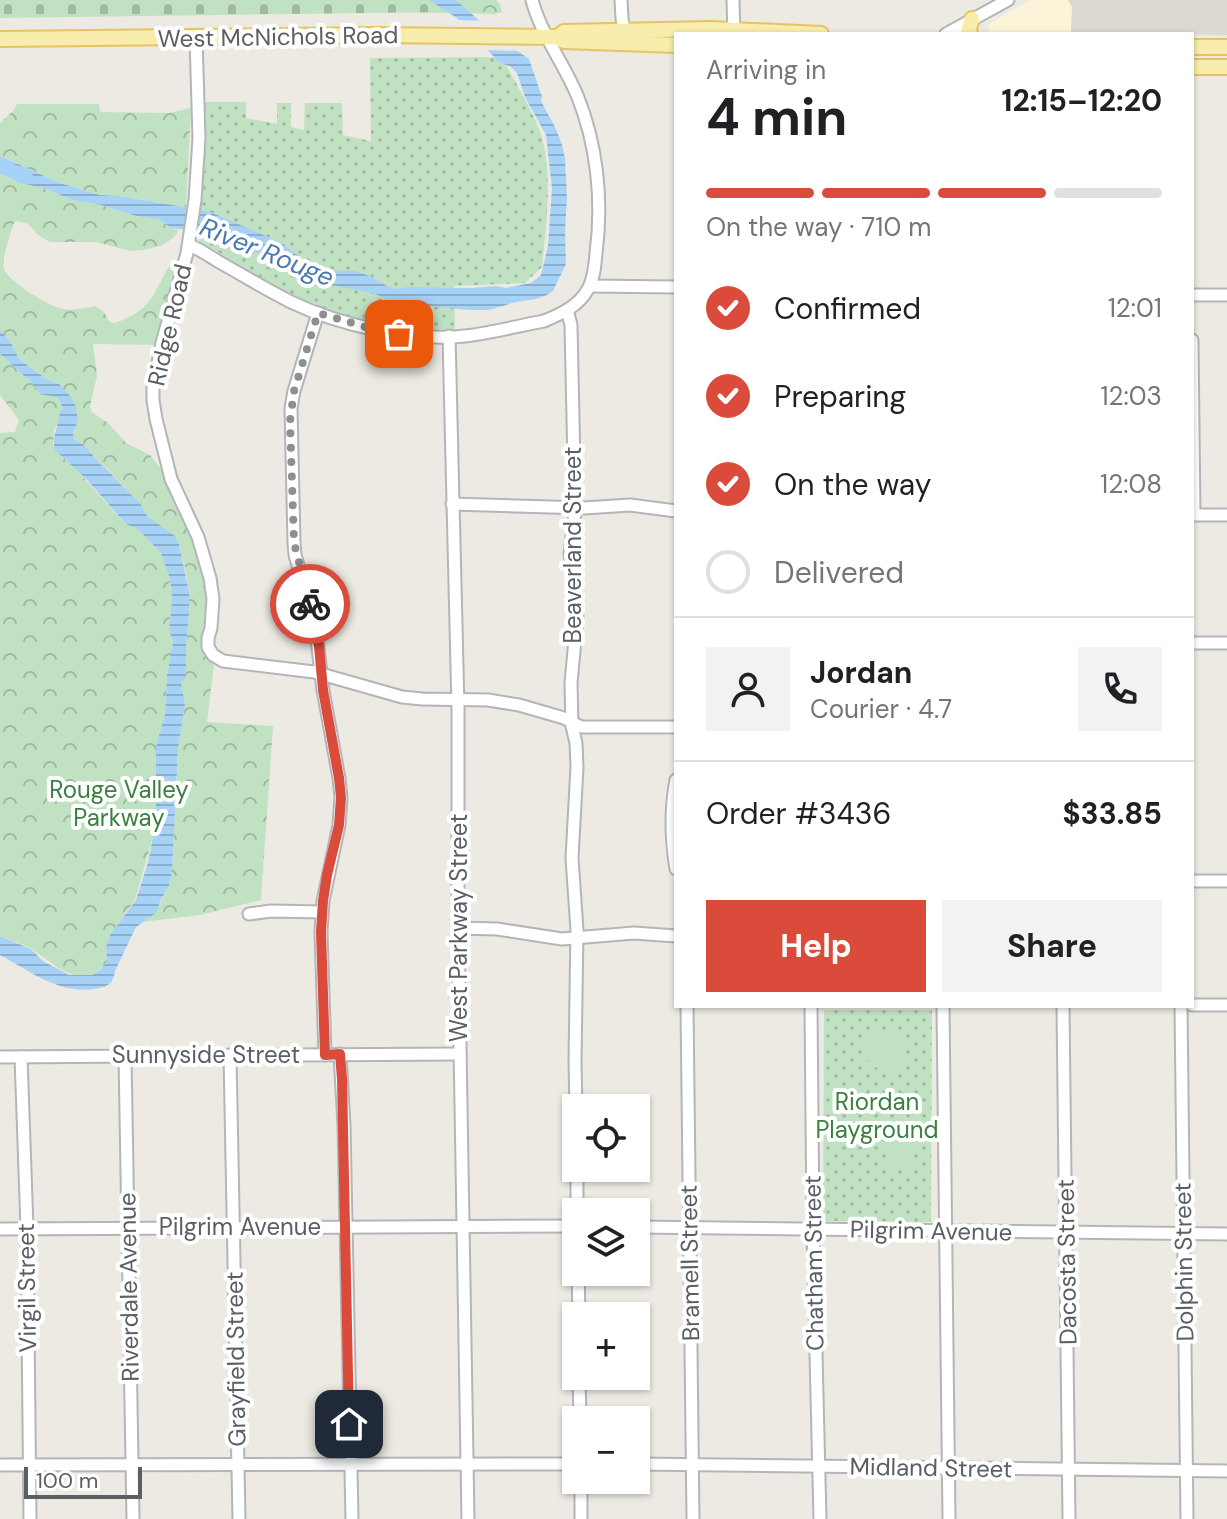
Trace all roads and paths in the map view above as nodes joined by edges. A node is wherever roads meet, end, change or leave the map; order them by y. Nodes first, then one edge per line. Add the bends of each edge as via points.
1 (532, 0) edge
2 (621, 0) edge
3 (733, 0) edge
4 (1008, 0) edge
5 (971, 27) edge
6 (691, 32) edge
7 (734, 32) edge
8 (674, 33) edge
9 (546, 37) junction
10 (625, 37) junction
11 (196, 38) junction
12 (0, 39) edge
13 (674, 45) edge
14 (1194, 47) edge
15 (1227, 47) edge
16 (1194, 67) edge
17 (1227, 67) edge
18 (189, 242) junction
19 (590, 286) junction
20 (674, 287) edge
21 (1194, 295) edge
22 (1227, 295) edge
23 (567, 310) junction
24 (318, 313) junction
25 (449, 336) junction
26 (452, 504) junction
27 (575, 507) junction
28 (674, 511) edge
29 (1194, 515) edge
30 (1227, 515) edge
31 (1194, 643) edge
32 (1227, 643) edge
33 (321, 674) junction
34 (457, 699) junction
35 (572, 722) junction
36 (674, 727) edge
37 (674, 791) edge
38 (674, 851) edge
39 (1194, 881) edge
40 (1227, 881) edge
41 (322, 912) junction
42 (249, 914) dead end
43 (458, 928) junction
44 (674, 936) edge
45 (576, 939) junction
46 (1194, 1005) edge
47 (1227, 1005) edge
48 (687, 1008) edge
49 (811, 1008) edge
50 (943, 1008) edge
51 (1063, 1008) edge
52 (1181, 1008) edge
53 (340, 1054) junction
54 (460, 1054) junction
55 (230, 1055) junction
56 (325, 1055) junction
57 (125, 1056) junction
58 (0, 1057) edge
59 (21, 1057) junction
60 (576, 1094) edge
61 (464, 1225) junction
62 (562, 1226) edge
63 (234, 1227) junction
64 (345, 1227) junction
65 (650, 1227) edge
66 (27, 1228) junction
67 (128, 1228) junction
68 (689, 1228) junction
69 (0, 1229) edge
70 (813, 1229) junction
71 (945, 1231) junction
72 (1066, 1233) junction
73 (1183, 1234) junction
74 (1227, 1234) edge
75 (350, 1463) junction
76 (468, 1463) junction
77 (239, 1464) junction
78 (562, 1464) edge
79 (650, 1464) edge
80 (0, 1465) edge
81 (30, 1465) junction
82 (131, 1465) junction
83 (693, 1465) junction
84 (819, 1467) junction
85 (949, 1468) junction
86 (1069, 1469) junction
87 (1186, 1471) junction
88 (1227, 1471) edge
89 (581, 1494) edge
90 (30, 1519) edge
91 (133, 1519) edge
92 (239, 1519) edge
93 (352, 1519) edge
94 (468, 1519) edge
95 (581, 1519) edge
96 (693, 1519) edge
97 (820, 1519) edge
98 (949, 1519) edge
99 (1069, 1519) edge
100 (1187, 1519) edge

1 - 9 street
2 - 10 street
3 - 7 street
4 - 5 street
6 - 7 main road, West McNichols Road
8 - 10 main road, West McNichols Road
9 - 10 main road, West McNichols Road
9 - 11 main road, West McNichols Road
9 - 19 street via 572,82 591,138 599,229
10 - 13 main road, West McNichols Road
11 - 12 main road, West McNichols Road
11 - 18 street, Ridge Road via 199,138
14 - 15 main road
16 - 17 main road
18 - 24 street
18 - 33 street, Ridge Road via 153,400 171,479 210,578 210,649 223,661
19 - 20 street
19 - 23 street
21 - 22 street
23 - 25 street via 544,321
23 - 27 street, Beaverland Street
24 - 25 street via 376,330
24 - 33 street via 290,421 294,543 315,622
25 - 26 street, West Parkway Street
26 - 27 street
26 - 34 street, West Parkway Street
27 - 28 street via 630,505
27 - 35 street, Beaverland Street via 570,554 577,618
29 - 30 street
31 - 32 street
33 - 34 street via 402,697
33 - 41 street via 341,798
34 - 35 street via 519,705
34 - 43 street, West Parkway Street
35 - 36 street via 581,727
35 - 45 street, Beaverland Street via 577,767 572,858
37 - 38 street
39 - 40 street
41 - 42 street
41 - 56 street
43 - 45 street
43 - 54 street, West Parkway Street
44 - 45 street via 634,933
45 - 60 street, Beaverland Street
46 - 47 street
48 - 68 street, Bramell Street
49 - 70 street, Chatham Street
50 - 71 street
51 - 72 street, Dacosta Street
52 - 73 street, Dolphin Street
53 - 54 street, Sunnyside Street
53 - 56 street, Sunnyside Street
53 - 64 street
54 - 61 street, West Parkway Street
55 - 56 street, Sunnyside Street
55 - 57 street, Sunnyside Street
55 - 63 street, Grayfield Street
57 - 59 street, Sunnyside Street
57 - 67 street, Riverdale Avenue
58 - 59 street, Sunnyside Street
59 - 66 street, Virgil Street
61 - 62 street, Pilgrim Avenue
61 - 64 street, Pilgrim Avenue
61 - 76 street, West Parkway Street
63 - 64 street, Pilgrim Avenue
63 - 67 street, Pilgrim Avenue
63 - 77 street, Grayfield Street
64 - 75 street
65 - 68 street, Pilgrim Avenue
66 - 67 street, Pilgrim Avenue
66 - 69 street, Pilgrim Avenue
66 - 81 street, Virgil Street
67 - 82 street, Riverdale Avenue
68 - 70 street, Pilgrim Avenue
68 - 83 street, Bramell Street
70 - 71 street, Pilgrim Avenue
70 - 84 street, Chatham Street
71 - 72 street, Pilgrim Avenue
71 - 85 street
72 - 73 street, Pilgrim Avenue
72 - 86 street, Dacosta Street
73 - 74 street, Pilgrim Avenue
73 - 87 street, Dolphin Street
75 - 76 street
75 - 77 street
75 - 93 street
76 - 78 street
76 - 94 street, West Parkway Street
77 - 82 street
77 - 92 street, Grayfield Street
79 - 83 street, Midland Street
80 - 81 street
81 - 82 street
81 - 90 street, Virgil Street
82 - 91 street, Riverdale Avenue
83 - 84 street, Midland Street
83 - 96 street, Bramell Street
84 - 85 street, Midland Street
84 - 97 street, Chatham Street
85 - 86 street, Midland Street
85 - 98 street
86 - 87 street, Midland Street
86 - 99 street, Dacosta Street
87 - 88 street, Midland Street
87 - 100 street, Dolphin Street
89 - 95 street

